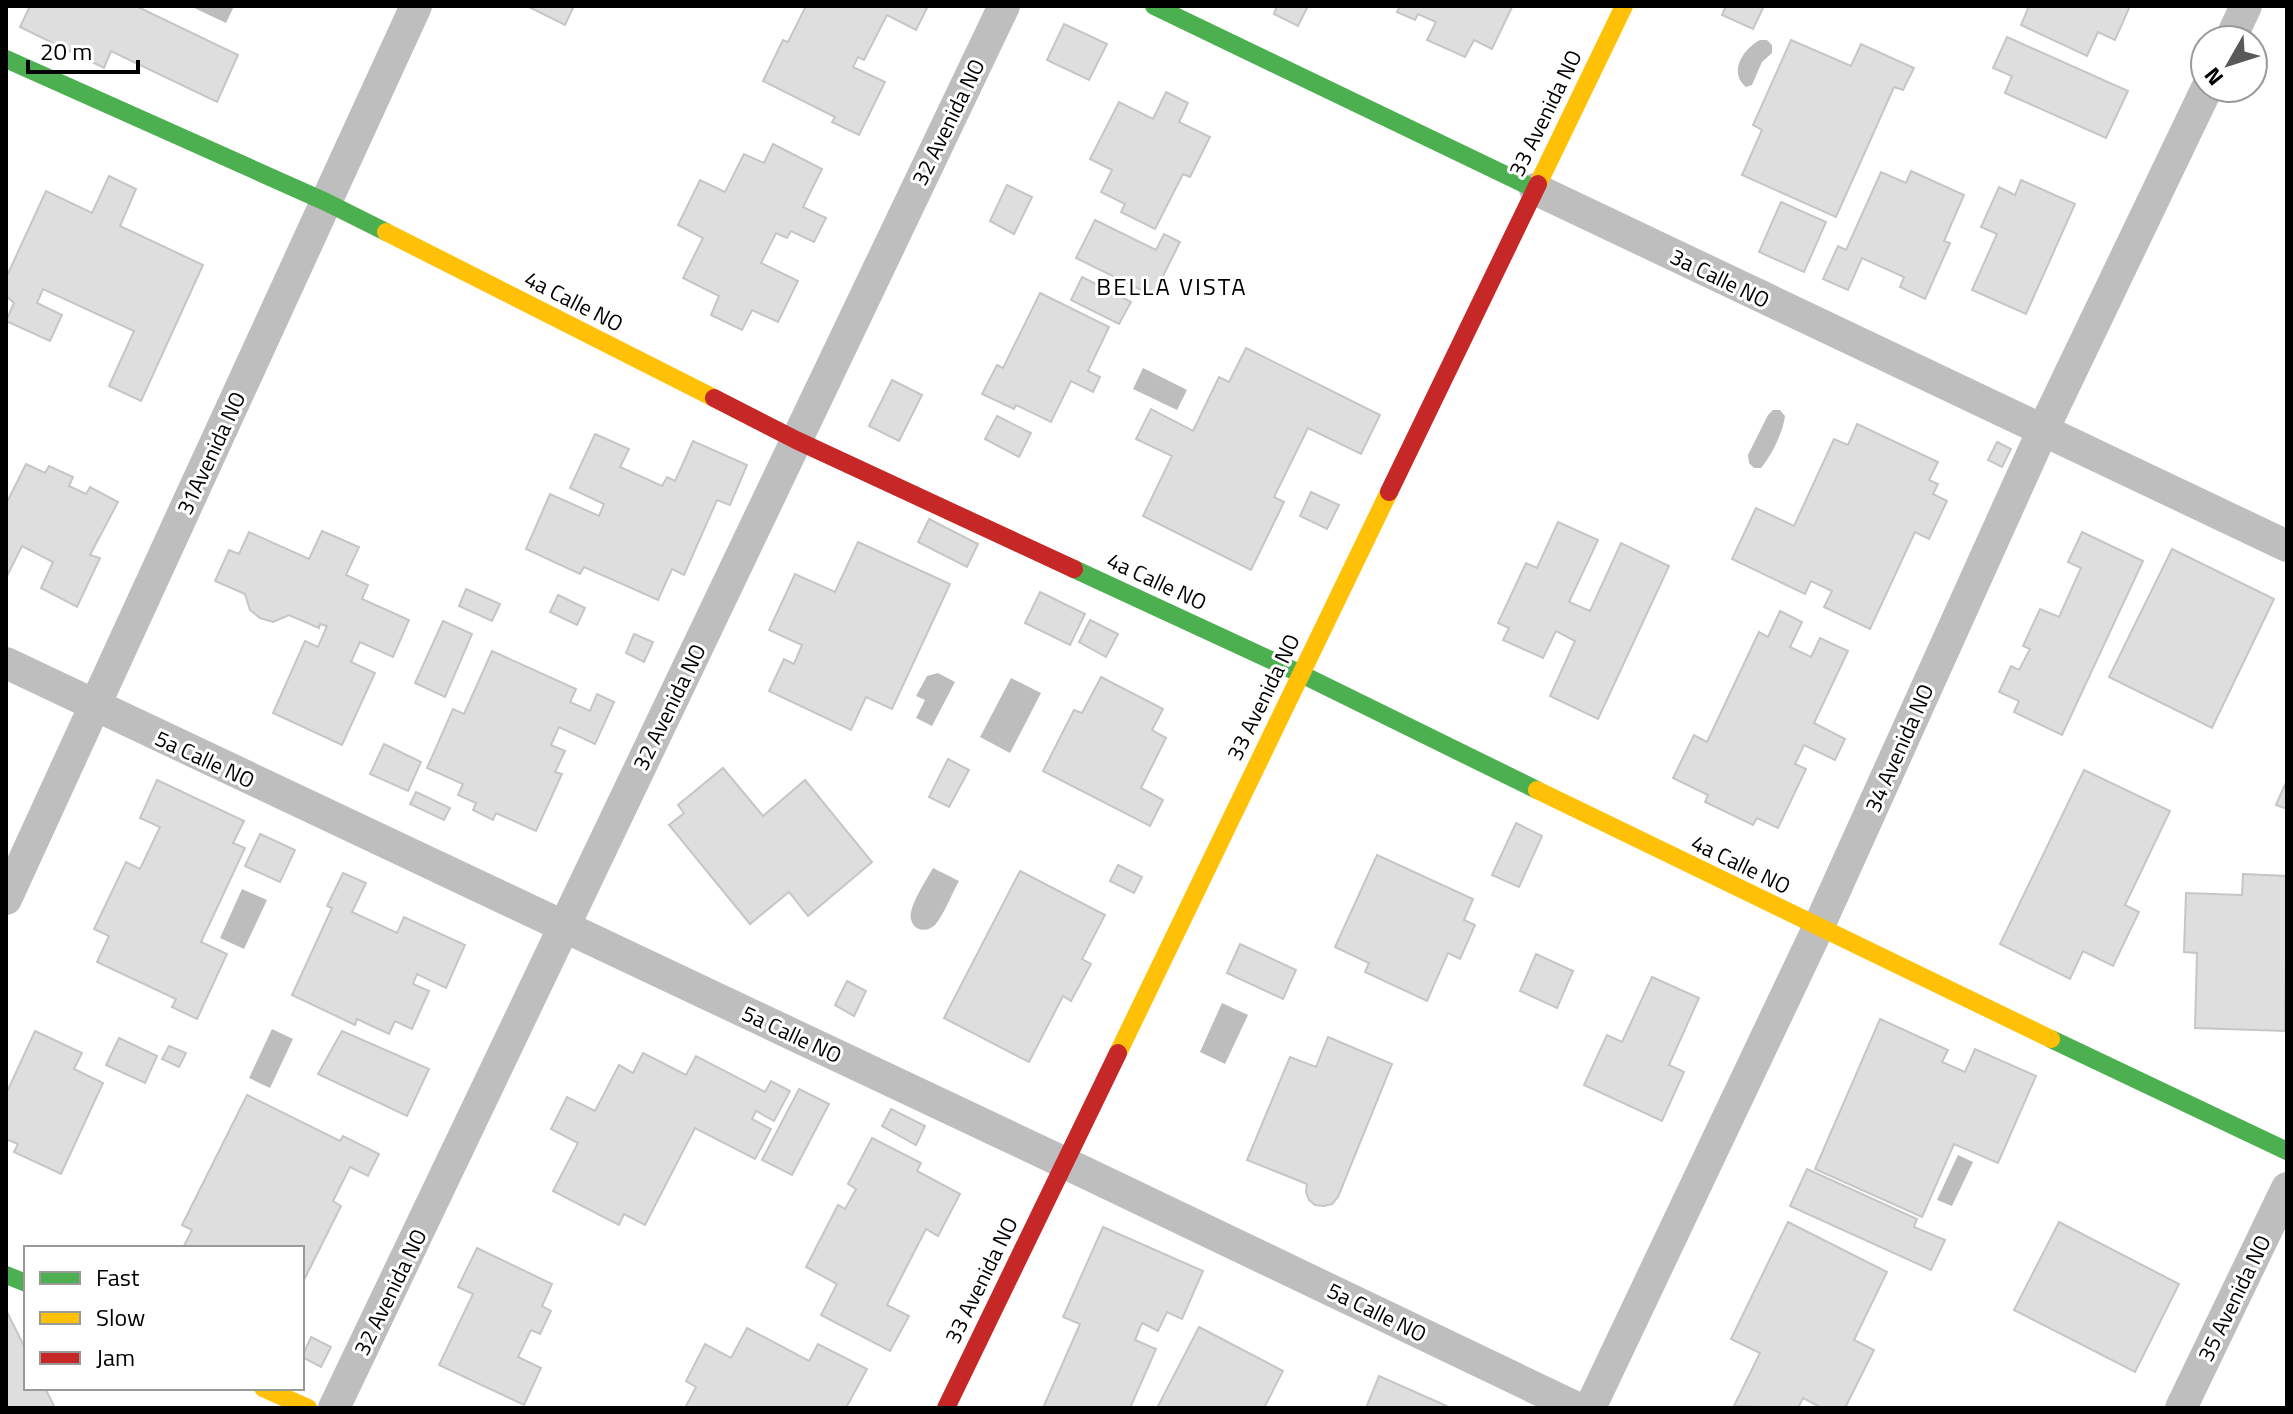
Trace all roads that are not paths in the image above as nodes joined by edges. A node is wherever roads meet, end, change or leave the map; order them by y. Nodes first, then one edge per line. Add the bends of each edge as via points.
1 (416, 6) edge
2 (1004, 6) edge
3 (1154, 6) edge
4 (1624, 6) edge
5 (6, 59) edge
6 (2199, 104) edge
7 (1535, 189) junction
8 (326, 202) junction
9 (2042, 432) junction
10 (796, 440) junction
11 (2287, 546) edge
12 (6, 663) edge
13 (1301, 674) junction
14 (94, 707) junction
15 (6, 899) edge
16 (564, 927) junction
17 (1818, 928) junction
18 (2287, 1151) edge
19 (1065, 1163) junction
20 (2287, 1188) edge
21 (268, 1390) edge
22 (308, 1408) edge
23 (334, 1408) edge
24 (946, 1408) edge
25 (1577, 1408) edge
26 (1590, 1408) edge
27 (2181, 1408) edge

1 - 8 street, 31Avenida NO
2 - 10 street, 32 Avenida NO
3 - 7 street, 3a Calle NO
4 - 7 street, 33 Avenida NO
5 - 8 street, 4a Calle NO
6 - 9 street, 34 Avenida NO
7 - 9 street, 3a Calle NO
7 - 13 street, 33 Avenida NO
8 - 10 street, 4a Calle NO
8 - 14 street, 31Avenida NO
9 - 11 street, 3a Calle NO
9 - 17 street, 34 Avenida NO
10 - 13 street, 4a Calle NO
10 - 16 street, 32 Avenida NO
12 - 14 street, 5a Calle NO
13 - 17 street, 4a Calle NO
13 - 19 street, 33 Avenida NO
14 - 15 street, 31Avenida NO
14 - 16 street, 5a Calle NO
16 - 19 street, 5a Calle NO
16 - 23 street, 32 Avenida NO
17 - 18 street, 4a Calle NO
17 - 26 street, 34 Avenida NO
19 - 24 street, 33 Avenida NO
19 - 25 street, 5a Calle NO
20 - 27 street, 35 Avenida NO
21 - 22 street

